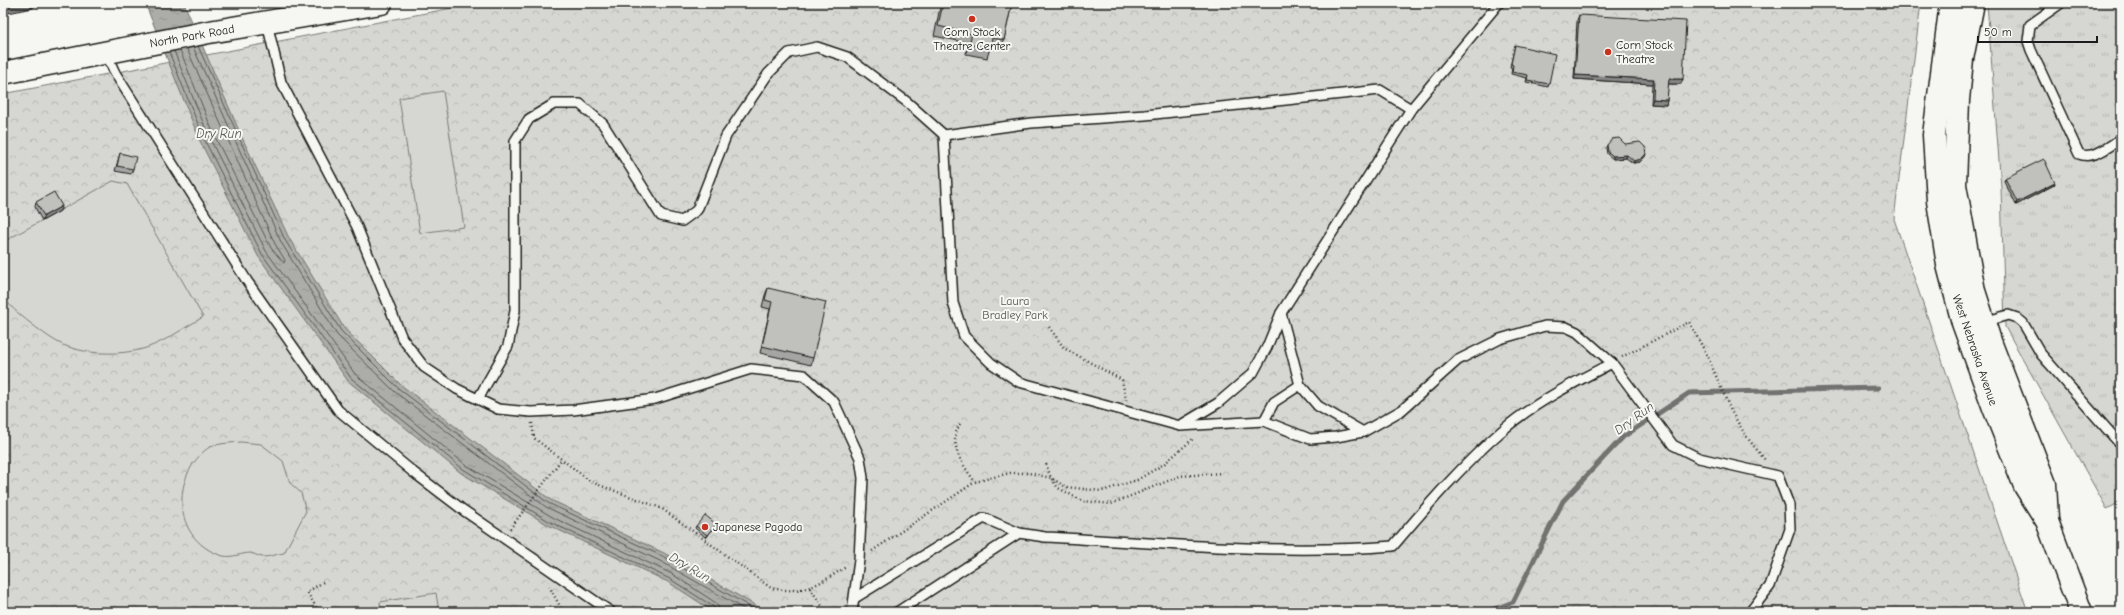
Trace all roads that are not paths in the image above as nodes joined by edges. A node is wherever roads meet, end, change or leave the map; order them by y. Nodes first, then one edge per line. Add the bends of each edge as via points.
1 (381, 3) edge
2 (1499, 3) edge
3 (1951, 3) edge
4 (1973, 3) edge
5 (2061, 3) edge
6 (267, 23) junction
7 (106, 53) junction
8 (3, 73) edge
9 (1411, 109) junction
10 (944, 135) junction
11 (2121, 138) edge
12 (1281, 313) junction
13 (1984, 322) junction
14 (1612, 362) junction
15 (1300, 385) junction
16 (478, 399) junction
17 (1264, 421) junction
18 (1180, 426) junction
19 (1363, 432) junction
20 (2121, 445) edge
21 (2047, 520) junction
22 (1019, 533) junction
23 (855, 598) junction
24 (611, 612) edge
25 (852, 612) edge
26 (897, 612) edge
27 (1750, 612) edge
28 (2081, 612) edge

1 - 6 main road, North Park Road
2 - 9 lane
3 - 21 main road, West Nebraska Avenue via 1934,136 1938,201 1948,265 1963,323 1997,415 2025,486
4 - 13 main road, West Nebraska Avenue via 1962,59 1955,185 1974,291
5 - 11 lane via 2030,26 2028,41 2031,50 2079,154 2084,156 2100,152
6 - 7 main road, North Park Road
6 - 16 lane via 281,82 357,227 402,338 424,367 457,389
7 - 8 main road, North Park Road
7 - 24 lane via 115,73 247,281 338,410 463,510
9 - 10 lane via 1380,90 1031,123
9 - 12 lane
10 - 16 lane via 908,102 847,58 817,47 789,53 768,74 726,136 697,210 682,221 661,216 603,124 580,104 554,104 529,119 515,142 515,311 508,346
10 - 18 lane via 953,303 964,336 991,363 1019,382
12 - 15 lane
12 - 18 lane via 1253,373 1218,403
13 - 20 lane via 2008,315 2017,318 2041,354
13 - 21 main road, West Nebraska Avenue via 2045,484
14 - 19 lane via 1577,332 1566,327 1545,326 1500,339 1458,360 1402,410
14 - 22 lane via 1557,392 1504,428 1450,480 1393,546 1294,550 1045,537
14 - 27 lane via 1673,445 1699,458 1778,476 1789,505 1790,528 1770,586
15 - 17 lane via 1274,402
15 - 19 lane via 1318,406
16 - 23 lane via 498,409 531,412 573,410 655,399 750,369 804,375 834,402 860,458 863,478
17 - 18 lane
17 - 19 lane via 1310,439
21 - 28 main road, West Nebraska Avenue
22 - 23 lane via 984,518
22 - 26 lane
23 - 25 lane

